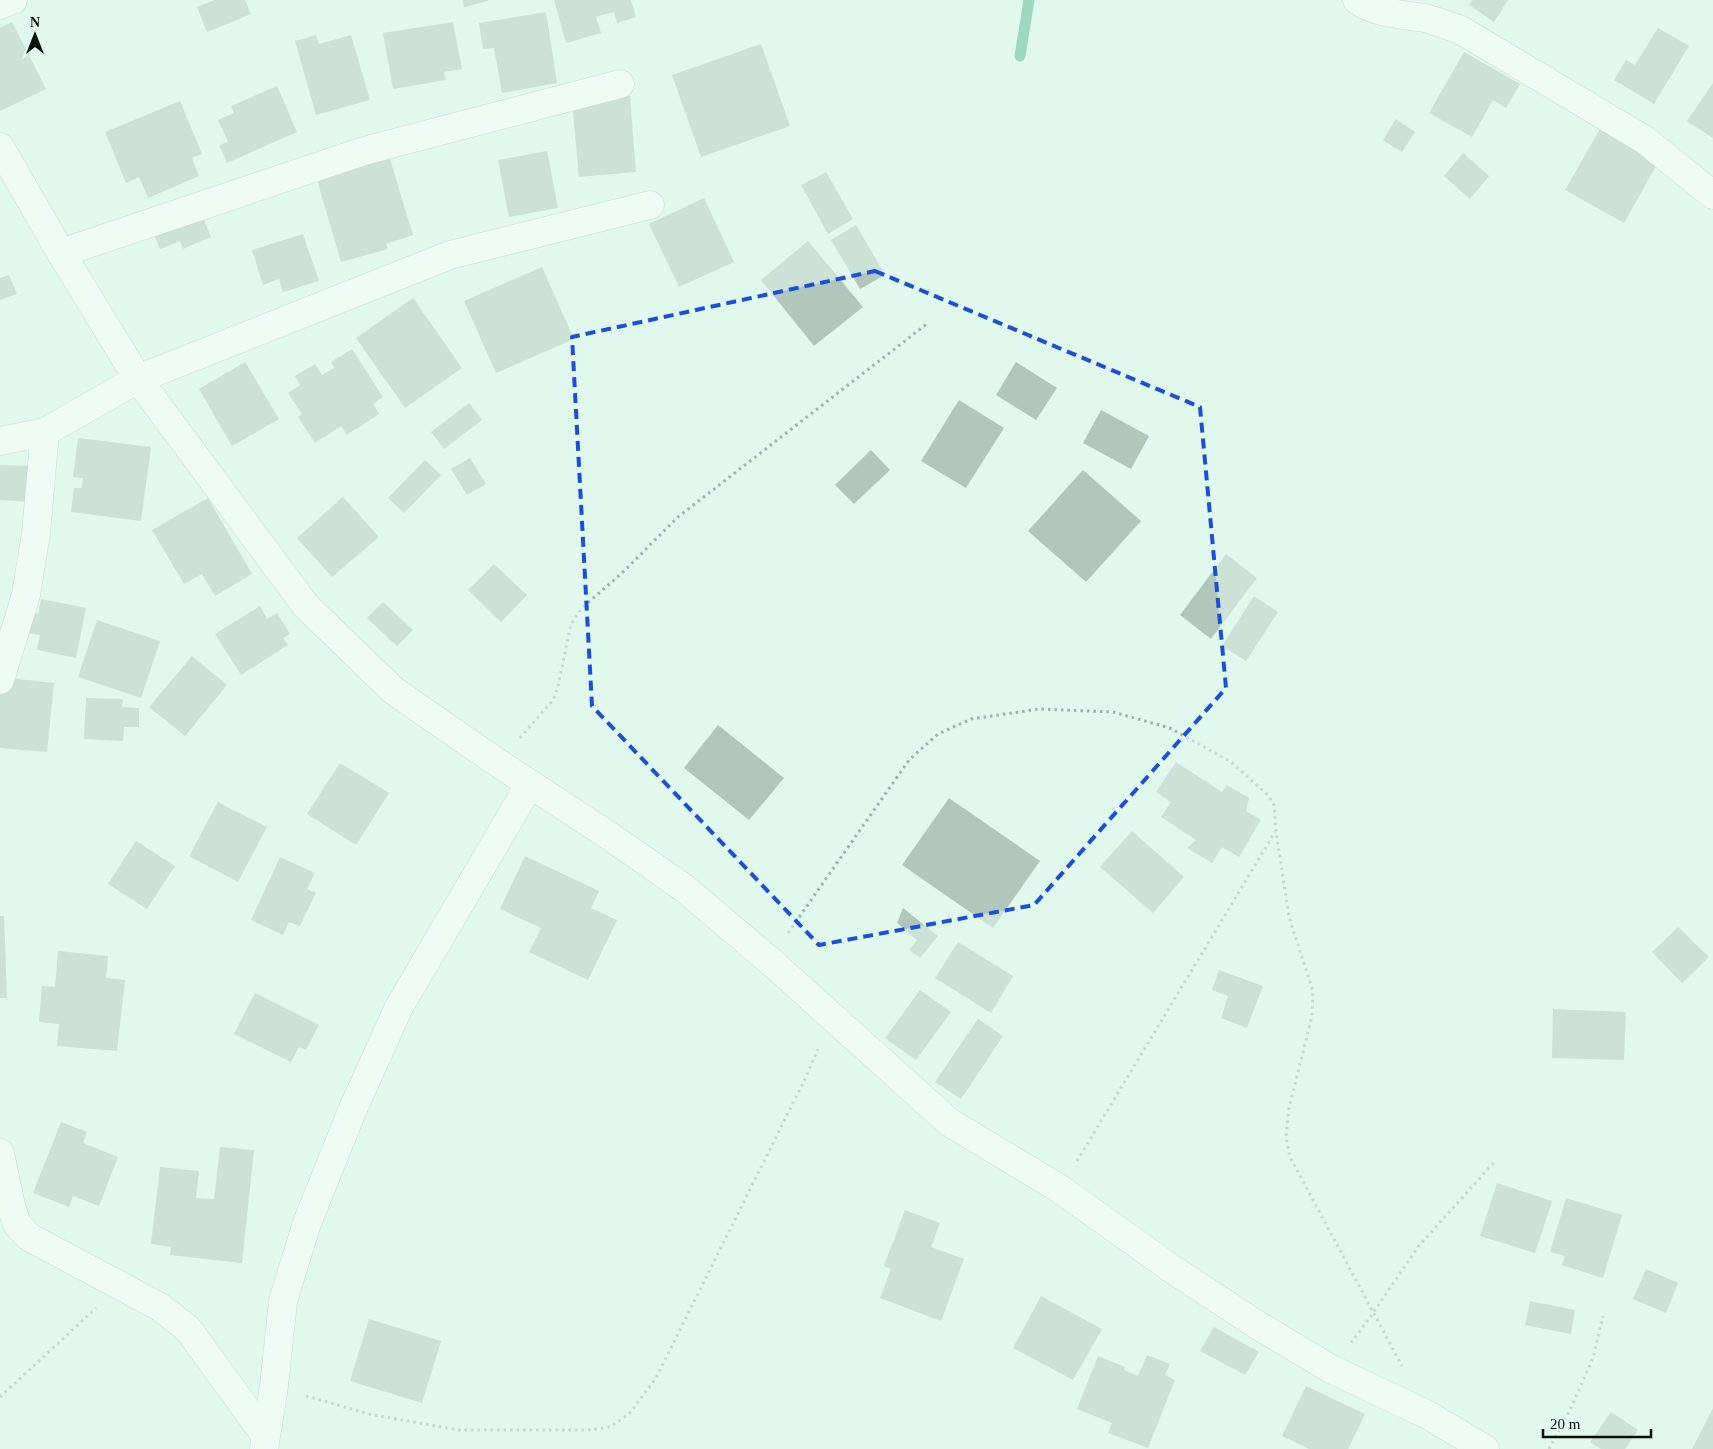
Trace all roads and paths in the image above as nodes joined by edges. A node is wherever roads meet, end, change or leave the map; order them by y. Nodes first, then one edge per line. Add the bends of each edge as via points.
1 (13, 0) edge
2 (1357, 0) edge
3 (0, 4) edge
4 (620, 84) dead end
5 (0, 147) edge
6 (1713, 195) edge
7 (650, 205) dead end
8 (61, 253) junction
9 (928, 323) dead end
10 (138, 380) junction
11 (45, 432) junction
12 (0, 440) edge
13 (0, 680) edge
14 (498, 763) junction
15 (530, 784) junction
16 (1276, 831) junction
17 (769, 960) junction
18 (832, 1016) junction
19 (0, 1153) edge
20 (1496, 1160) dead end
21 (1060, 1189) junction
22 (120, 1286) junction
23 (1373, 1313) junction
24 (1602, 1316) dead end
25 (1331, 1370) junction
26 (274, 1386) junction
27 (0, 1397) edge
28 (1428, 1415) junction
29 (264, 1442) edge
30 (1485, 1449) edge
31 (1549, 1449) edge

1 - 3 street
2 - 6 street via 1379,11 1427,19 1459,29 1645,140
4 - 8 street via 364,151
5 - 8 street
7 - 10 street via 450,255
8 - 10 street
9 - 14 path via 678,517 582,608 571,624 553,700
10 - 11 street
10 - 14 street via 306,606 394,691
11 - 12 street
11 - 13 street via 36,533 26,595
14 - 15 street
15 - 17 street via 684,888
15 - 26 street via 399,1007 352,1110 307,1222 283,1301
16 - 17 path via 1274,806 1268,795 1231,762 1170,728 1113,712 1039,710 971,719 938,734 909,760
16 - 21 path
16 - 23 path via 1289,917 1313,991 1312,1016 1289,1108 1286,1137 1290,1157
17 - 18 street
18 - 21 street via 949,1122
18 - 26 path via 805,1079 656,1378 629,1414 610,1427 588,1430 458,1430 368,1414
19 - 22 street via 17,1224 29,1237
20 - 23 path via 1418,1247
21 - 25 street via 1172,1269
22 - 27 path
22 - 29 street via 160,1307 188,1329
23 - 25 path
23 - 28 path
24 - 31 path via 1593,1358
25 - 28 street
26 - 29 street
28 - 30 street

